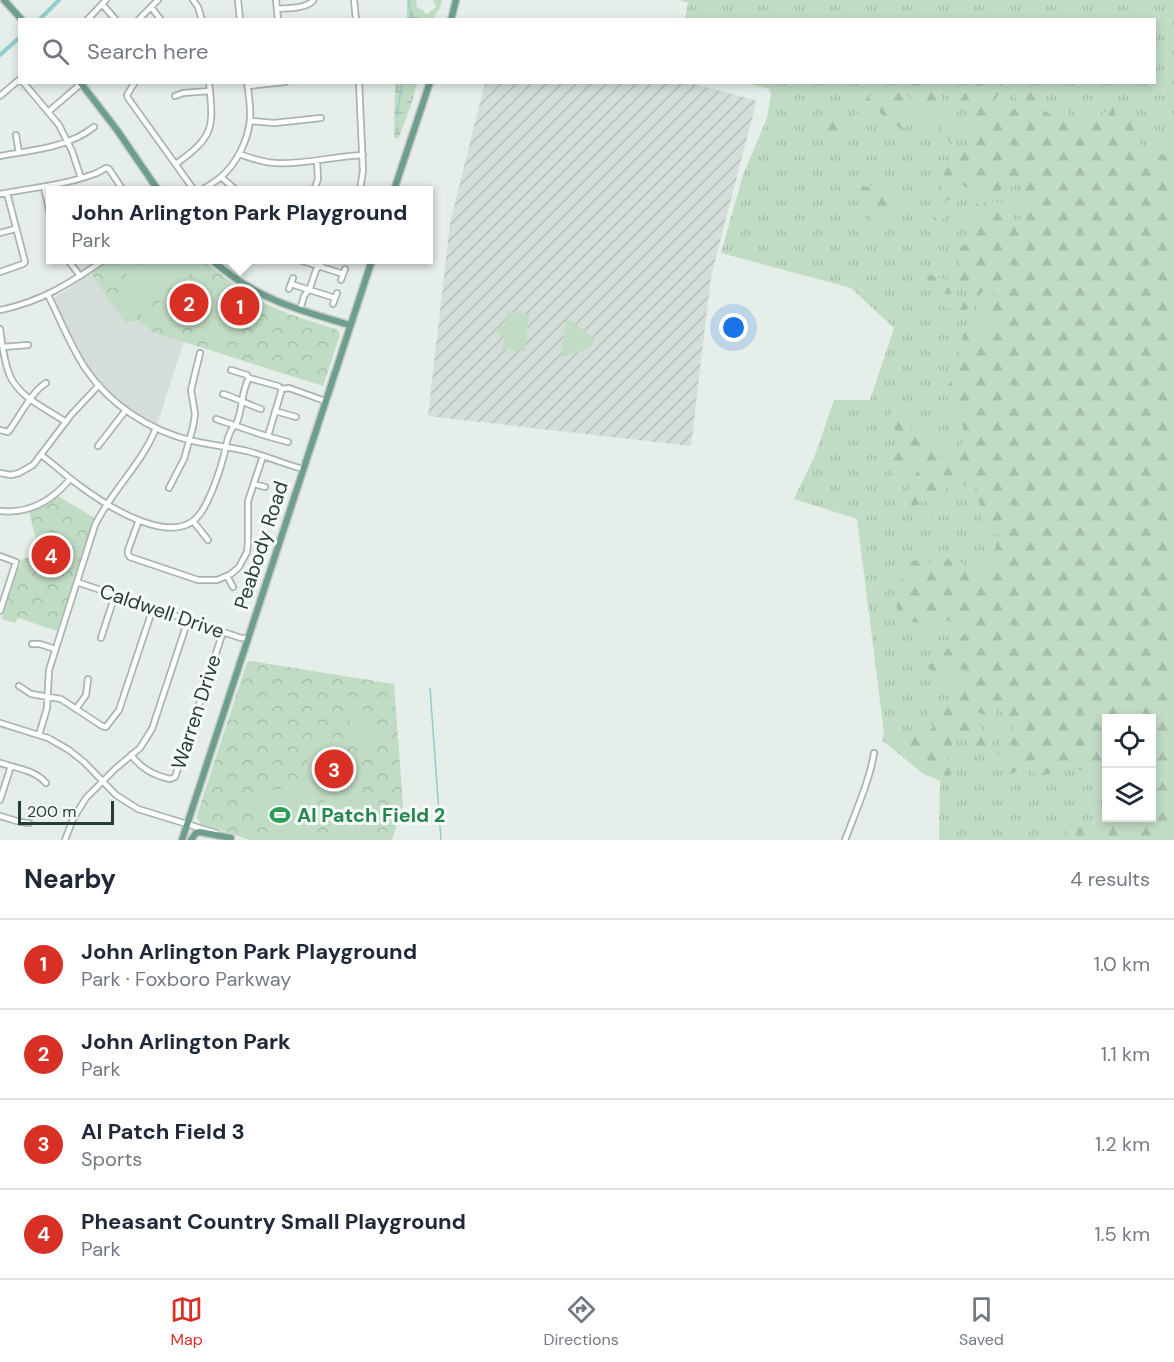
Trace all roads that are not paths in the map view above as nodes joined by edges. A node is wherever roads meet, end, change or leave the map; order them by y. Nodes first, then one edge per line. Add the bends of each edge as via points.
1 (4, 0) edge
2 (158, 0) edge
3 (194, 0) edge
4 (238, 0) edge
5 (276, 0) edge
6 (354, 0) edge
7 (456, 0) edge
8 (313, 1) edge
9 (104, 2) edge
10 (151, 7) junction
11 (277, 9) junction
12 (20, 18) edge
13 (89, 18) edge
14 (115, 18) edge
15 (140, 18) edge
16 (159, 18) edge
17 (201, 18) edge
18 (240, 18) edge
19 (278, 18) edge
20 (356, 18) edge
21 (452, 18) edge
22 (18, 80) edge
23 (25, 84) edge
24 (80, 84) edge
25 (82, 84) edge
26 (133, 84) edge
27 (209, 84) edge
28 (248, 84) edge
29 (359, 84) edge
30 (429, 84) edge
31 (210, 90) junction
32 (0, 96) edge
33 (175, 96) dead end
34 (48, 112) junction
35 (321, 118) dead end
36 (250, 121) junction
37 (94, 127) dead end
38 (16, 135) dead end
39 (68, 142) junction
40 (19, 153) junction
41 (239, 154) junction
42 (363, 155) junction
43 (0, 156) edge
44 (317, 161) junction
45 (176, 164) junction
46 (221, 177) junction
47 (81, 178) junction
48 (48, 186) edge
49 (121, 186) edge
50 (155, 186) edge
51 (191, 186) edge
52 (208, 186) edge
53 (231, 186) edge
54 (315, 186) edge
55 (361, 186) edge
56 (395, 186) edge
57 (44, 187) joint
58 (7, 193) junction
59 (0, 194) edge
60 (46, 196) edge
61 (15, 229) junction
62 (0, 233) edge
63 (71, 264) edge
64 (98, 264) edge
65 (217, 264) edge
66 (311, 264) edge
67 (371, 264) edge
68 (319, 266) junction
69 (0, 272) edge
70 (343, 274) dead end
71 (80, 276) junction
72 (293, 278) dead end
73 (309, 290) junction
74 (48, 295) junction
75 (335, 299) dead end
76 (300, 309) junction
77 (0, 310) edge
78 (350, 325) junction
79 (0, 329) edge
80 (28, 345) dead end
81 (3, 347) junction
82 (200, 353) dead end
83 (231, 370) dead end
84 (249, 378) junction
85 (46, 383) dead end
86 (99, 385) junction
87 (282, 389) junction
88 (223, 394) dead end
89 (31, 399) junction
90 (242, 401) junction
91 (326, 401) junction
92 (261, 409) dead end
93 (126, 410) junction
94 (275, 411) junction
95 (296, 417) dead end
96 (216, 419) dead end
97 (66, 422) junction
98 (235, 426) junction
99 (156, 428) junction
100 (0, 430) edge
101 (268, 436) junction
102 (190, 440) junction
103 (288, 442) dead end
104 (98, 446) dead end
105 (226, 447) junction
106 (41, 455) junction
107 (263, 456) junction
108 (303, 469) junction
109 (0, 473) edge
110 (70, 479) junction
111 (254, 484) junction
112 (169, 488) dead end
113 (265, 488) dead end
114 (108, 503) junction
115 (0, 511) edge
116 (139, 520) junction
117 (193, 521) junction
118 (208, 540) dead end
119 (0, 556) edge
120 (227, 576) junction
121 (77, 582) junction
122 (232, 587) dead end
123 (115, 595) junction
124 (153, 608) junction
125 (0, 611) edge
126 (188, 620) junction
127 (223, 632) junction
128 (102, 638) dead end
129 (248, 638) junction
130 (32, 644) dead end
131 (56, 649) junction
132 (88, 679) dead end
133 (19, 686) dead end
134 (47, 697) junction
135 (76, 709) junction
136 (0, 723) edge
137 (39, 735) junction
138 (874, 753) dead end
139 (132, 755) junction
140 (0, 763) edge
141 (11, 766) junction
142 (102, 782) junction
143 (46, 783) dead end
144 (0, 800) edge
145 (0, 816) edge
146 (188, 823) junction
147 (29, 824) dead end
148 (231, 838) junction
149 (65, 840) edge
150 (182, 840) edge
151 (191, 840) edge
152 (238, 840) edge
153 (845, 840) edge

1 - 12 main road
2 - 10 street
3 - 17 street
4 - 18 street
5 - 11 street
6 - 20 street
7 - 21 main road
8 - 11 street via 306,6
9 - 13 street
9 - 14 street
10 - 15 street
10 - 16 street
11 - 19 street
22 - 32 street
23 - 34 street
24 - 34 street
25 - 50 main road
26 - 45 street via 128,98
27 - 31 street
28 - 36 street
29 - 42 street
30 - 56 main road
31 - 33 street
31 - 45 street via 212,115 207,133
34 - 39 street
35 - 36 street via 274,123
36 - 41 street
37 - 39 street
38 - 40 street
39 - 40 street
39 - 47 street
40 - 43 street
41 - 44 street via 279,164
41 - 46 street
42 - 44 street
42 - 55 street
44 - 54 street
45 - 51 street
46 - 52 street
46 - 53 street
47 - 48 street
47 - 49 street via 107,168
57 - 58 street
57 - 60 street
58 - 59 street
58 - 61 street
61 - 62 street
61 - 69 street via 25,262
63 - 71 street
64 - 71 street
65 - 76 main road via 257,292
66 - 68 street
67 - 78 main road, Peabody Road
68 - 70 street
68 - 73 street
71 - 74 street
72 - 73 street via 290,286
73 - 75 street
73 - 76 street
74 - 77 street
74 - 86 street via 79,358
76 - 78 main road
78 - 91 main road, Peabody Road
79 - 81 street
80 - 81 street
81 - 89 street via 9,375
82 - 102 street via 191,390 195,420
83 - 84 street
84 - 87 street
84 - 90 street
85 - 89 street
86 - 93 street
86 - 97 street
87 - 91 street
87 - 94 street
88 - 90 street
89 - 97 street
89 - 100 street via 8,432
90 - 92 street
90 - 98 street
91 - 108 main road, Peabody Road
93 - 99 street
93 - 104 street
94 - 95 street
94 - 101 street
96 - 98 street
97 - 106 street
98 - 101 street
98 - 105 street
99 - 102 street
99 - 114 street via 144,453
101 - 103 street
102 - 105 street
102 - 112 street
105 - 107 street
105 - 117 street via 203,510
106 - 109 street via 19,473
106 - 110 street
107 - 108 street
107 - 111 street
108 - 129 main road, Peabody Road
110 - 114 street
110 - 115 street via 42,504 16,512
111 - 113 street
111 - 120 street via 248,507 247,552 239,567
114 - 116 street
114 - 121 street via 95,525
116 - 117 street via 173,528
116 - 120 street via 128,551 130,557 198,580
117 - 118 street
119 - 125 street via 16,562
120 - 122 street
121 - 123 street, Caldwell Drive
121 - 131 street
123 - 124 street, Caldwell Drive
123 - 128 street
124 - 126 street, Caldwell Drive
124 - 135 street via 112,721 106,728
126 - 127 street, Caldwell Drive
126 - 139 street via 152,729
127 - 129 street, Caldwell Drive
127 - 139 street, Warren Drive via 175,777 151,773
129 - 146 main road, Peabody Road
130 - 131 street
131 - 134 street via 49,670
132 - 135 street via 86,694
133 - 134 street via 31,694
134 - 135 street via 61,699
134 - 137 street
136 - 137 street
137 - 142 street via 69,750
138 - 153 street
139 - 142 street
140 - 141 street
141 - 143 street via 41,777
141 - 144 street
142 - 146 street via 138,809
142 - 149 street via 78,809
145 - 147 street
146 - 148 street
146 - 150 main road, Peabody Road
148 - 151 main road via 200,832
148 - 152 street

